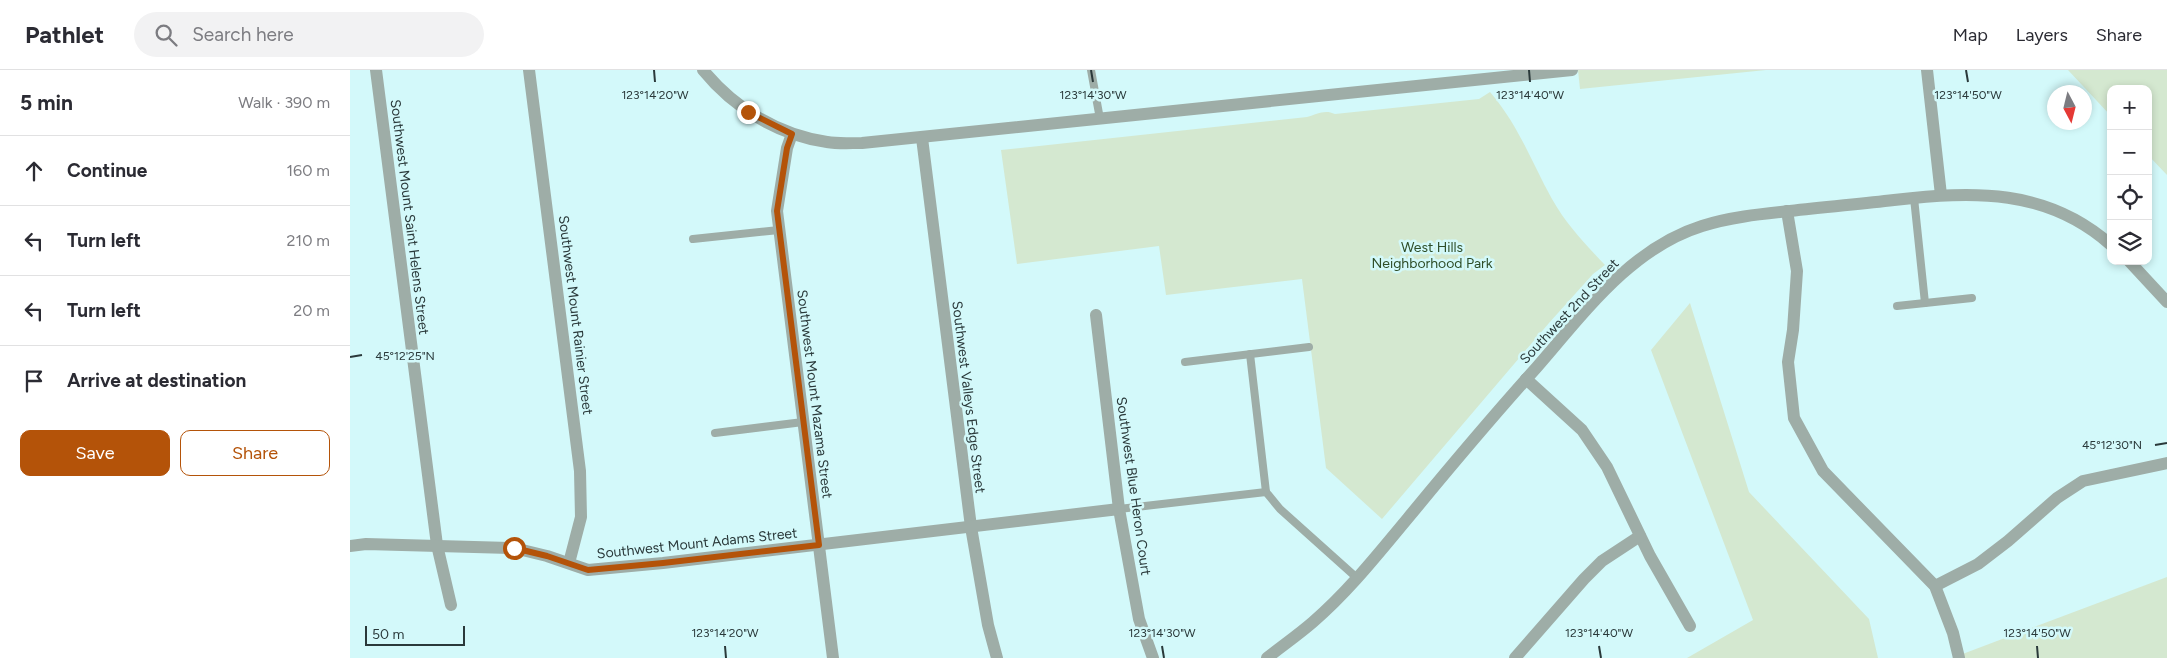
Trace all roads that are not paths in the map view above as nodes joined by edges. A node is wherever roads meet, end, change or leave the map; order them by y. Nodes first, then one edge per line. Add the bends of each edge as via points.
1 (376, 70) edge
2 (529, 70) edge
3 (703, 70) edge
4 (1091, 70) edge
5 (1570, 70) edge
6 (1927, 70) edge
7 (1100, 119) junction
8 (792, 134) junction
9 (922, 138) junction
10 (1941, 195) junction
11 (1914, 198) junction
12 (1787, 211) junction
13 (779, 230) junction
14 (693, 239) dead end
15 (2107, 241) edge
16 (2132, 265) edge
17 (1972, 298) dead end
18 (2167, 302) edge
19 (1925, 303) junction
20 (1897, 306) dead end
21 (1096, 315) dead end
22 (1309, 347) dead end
23 (1250, 354) junction
24 (1185, 362) dead end
25 (1526, 380) junction
26 (803, 422) junction
27 (715, 433) dead end
28 (2167, 463) edge
29 (1266, 492) junction
30 (1119, 509) junction
31 (970, 527) junction
32 (1640, 536) junction
33 (437, 545) junction
34 (819, 545) junction
35 (350, 546) edge
36 (569, 563) junction
37 (1357, 578) junction
38 (1935, 586) junction
39 (451, 605) dead end
40 (1690, 626) dead end
41 (833, 658) edge
42 (997, 658) edge
43 (1154, 658) edge
44 (1267, 658) edge
45 (1515, 658) edge
46 (1959, 658) edge

1 - 33 street, Southwest Mount Saint Helens Street
2 - 36 street, Southwest Mount Rainier Street via 580,471 581,517
3 - 8 street via 714,84 748,112
4 - 7 lane
5 - 7 street
6 - 10 street
7 - 9 street
8 - 9 street via 828,142
8 - 13 street, Southwest Mount Mazama Street via 780,188
9 - 31 street, Southwest Valleys Edge Street
10 - 11 street, Southwest 2nd Street
10 - 15 street, Southwest 2nd Street via 1984,194 2048,206 2094,230
11 - 12 street, Southwest 2nd Street
11 - 19 lane
12 - 25 street, Southwest 2nd Street via 1702,226 1642,257 1602,293
12 - 38 street via 1796,271 1788,362 1794,418 1823,471
13 - 14 lane
13 - 26 street, Southwest Mount Mazama Street
16 - 18 street
17 - 19 lane
19 - 20 lane
21 - 30 street, Southwest Blue Heron Court
22 - 23 lane
23 - 24 lane
23 - 29 lane
25 - 32 street via 1582,430 1607,467
25 - 37 street, Southwest 2nd Street
26 - 27 lane
26 - 34 street, Southwest Mount Mazama Street
28 - 38 street via 2083,481 2057,498 1978,564
29 - 30 lane
29 - 37 lane via 1280,509
30 - 31 street, Southwest Mount Adams Street
30 - 43 street, Southwest Blue Heron Court via 1139,619
31 - 34 street, Southwest Mount Adams Street
31 - 42 street, Southwest Valleys Edge Street
32 - 40 street
32 - 45 street via 1602,561
33 - 35 street, Southwest Mount Adams Street
33 - 36 street, Southwest Mount Adams Street via 514,548
33 - 39 street, Southwest Mount Saint Helens Street
34 - 36 street, Southwest Mount Adams Street via 588,570
34 - 41 street, Southwest Mount Mazama Street
37 - 44 street, Southwest 2nd Street via 1314,622
38 - 46 street

